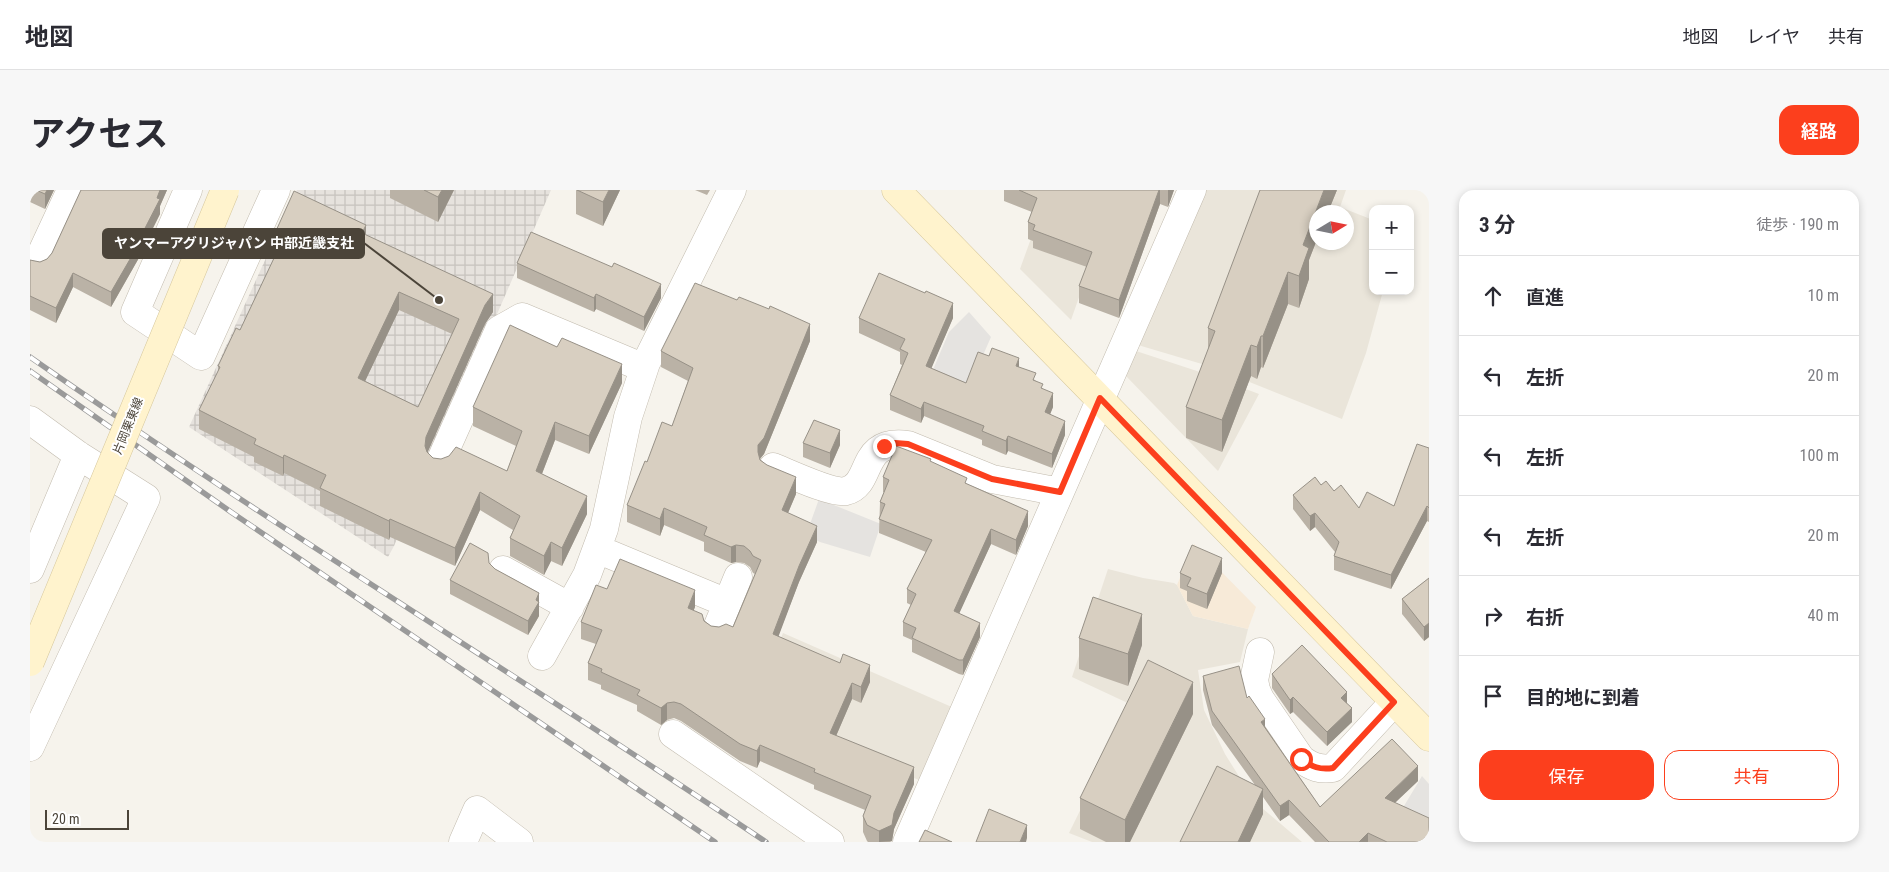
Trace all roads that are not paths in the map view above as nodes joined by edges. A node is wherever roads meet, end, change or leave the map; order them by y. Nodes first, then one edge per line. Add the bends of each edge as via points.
1 (71, 190) edge
2 (188, 190) edge
3 (225, 190) edge
4 (732, 190) edge
5 (896, 190) edge
6 (1192, 190) edge
7 (269, 192) edge
8 (38, 261) edge
9 (644, 368) junction
10 (1100, 398) junction
11 (30, 420) edge
12 (78, 455) junction
13 (440, 462) edge
14 (773, 468) edge
15 (1060, 492) junction
16 (596, 549) junction
17 (30, 569) edge
18 (503, 570) dead end
19 (738, 577) dead end
20 (727, 603) junction
21 (570, 607) junction
22 (717, 628) edge
23 (1260, 652) dead end
24 (542, 656) dead end
25 (30, 662) edge
26 (1394, 702) junction
27 (673, 734) dead end
28 (1429, 737) edge
29 (30, 747) edge
30 (463, 842) edge
31 (519, 842) edge
32 (830, 842) edge
33 (907, 842) edge

1 - 8 street
2 - 7 street via 135,312 201,356
3 - 25 street, 片岡栗東線, bridge
4 - 9 street
5 - 10 street
6 - 10 street
9 - 13 street via 522,317 499,330
9 - 16 street via 628,417 609,510
10 - 15 street
10 - 26 street
11 - 12 street
12 - 17 street
12 - 29 street via 146,498
14 - 15 street via 834,491 845,491 855,487 875,453 884,446 908,444 992,479
15 - 33 street
16 - 20 street
16 - 21 street
18 - 21 street
19 - 20 street
20 - 22 street
21 - 24 street
23 - 26 street via 1254,680 1260,699 1301,759 1309,765 1333,768
26 - 28 street
27 - 32 street
30 - 31 street via 477,810

